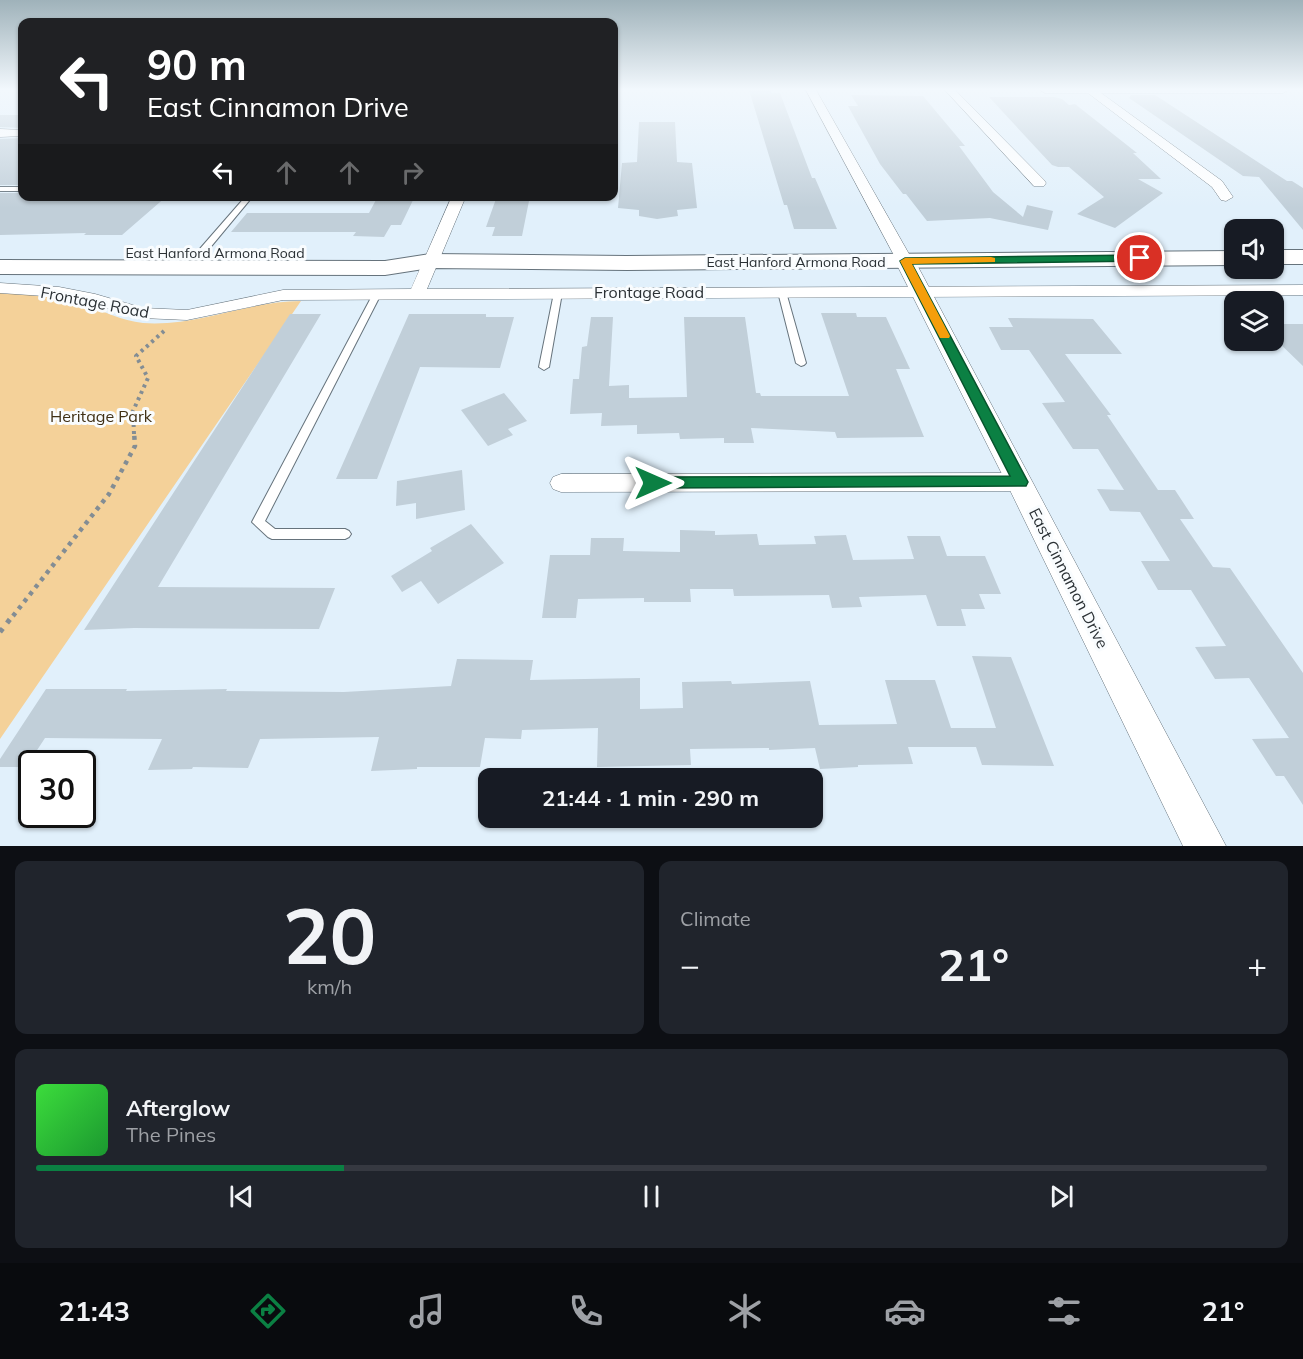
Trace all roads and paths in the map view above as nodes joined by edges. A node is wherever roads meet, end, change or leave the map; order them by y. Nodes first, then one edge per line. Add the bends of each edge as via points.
1 (833, 129) edge
2 (988, 129) edge
3 (1143, 129) edge
4 (0, 133) edge
5 (18, 133) edge
6 (1039, 183) dead end
7 (0, 189) edge
8 (18, 189) edge
9 (1226, 198) dead end
10 (246, 201) edge
11 (457, 201) edge
12 (201, 253) junction
13 (0, 254) edge
14 (1284, 257) edge
15 (1303, 257) edge
16 (1224, 258) edge
17 (430, 261) junction
18 (905, 261) junction
19 (0, 267) edge
20 (0, 288) edge
21 (1303, 290) edge
22 (921, 291) junction
23 (782, 292) junction
24 (558, 293) junction
25 (377, 294) junction
26 (417, 294) junction
27 (187, 315) junction
28 (801, 363) dead end
29 (544, 367) dead end
30 (1020, 482) junction
31 (561, 483) dead end
32 (345, 534) dead end
33 (0, 632) edge
34 (1205, 846) edge

1 - 18 street, East Cinnamon Drive
2 - 6 street
3 - 9 street via 1217,184
4 - 5 street
7 - 8 lane
10 - 12 lane
11 - 17 street
12 - 13 main road, East Hanford Armona Road
12 - 17 main road, East Hanford Armona Road via 391,254
14 - 15 main road
16 - 18 main road, East Hanford Armona Road
17 - 18 main road, East Hanford Armona Road
17 - 19 main road, East Hanford Armona Road via 385,268
17 - 26 street
18 - 22 street, East Cinnamon Drive
20 - 27 street, Frontage Road via 59,292 142,313
21 - 22 street, Frontage Road
22 - 23 street, Frontage Road
22 - 30 street, East Cinnamon Drive
23 - 24 street, Frontage Road
23 - 28 lane
24 - 26 street, Frontage Road
24 - 29 lane
25 - 26 street, Frontage Road
25 - 27 street, Frontage Road via 283,295
25 - 32 lane via 258,522 272,534
27 - 33 path via 136,356 148,378 133,411 135,446 109,494
30 - 31 street
30 - 34 street, East Cinnamon Drive

